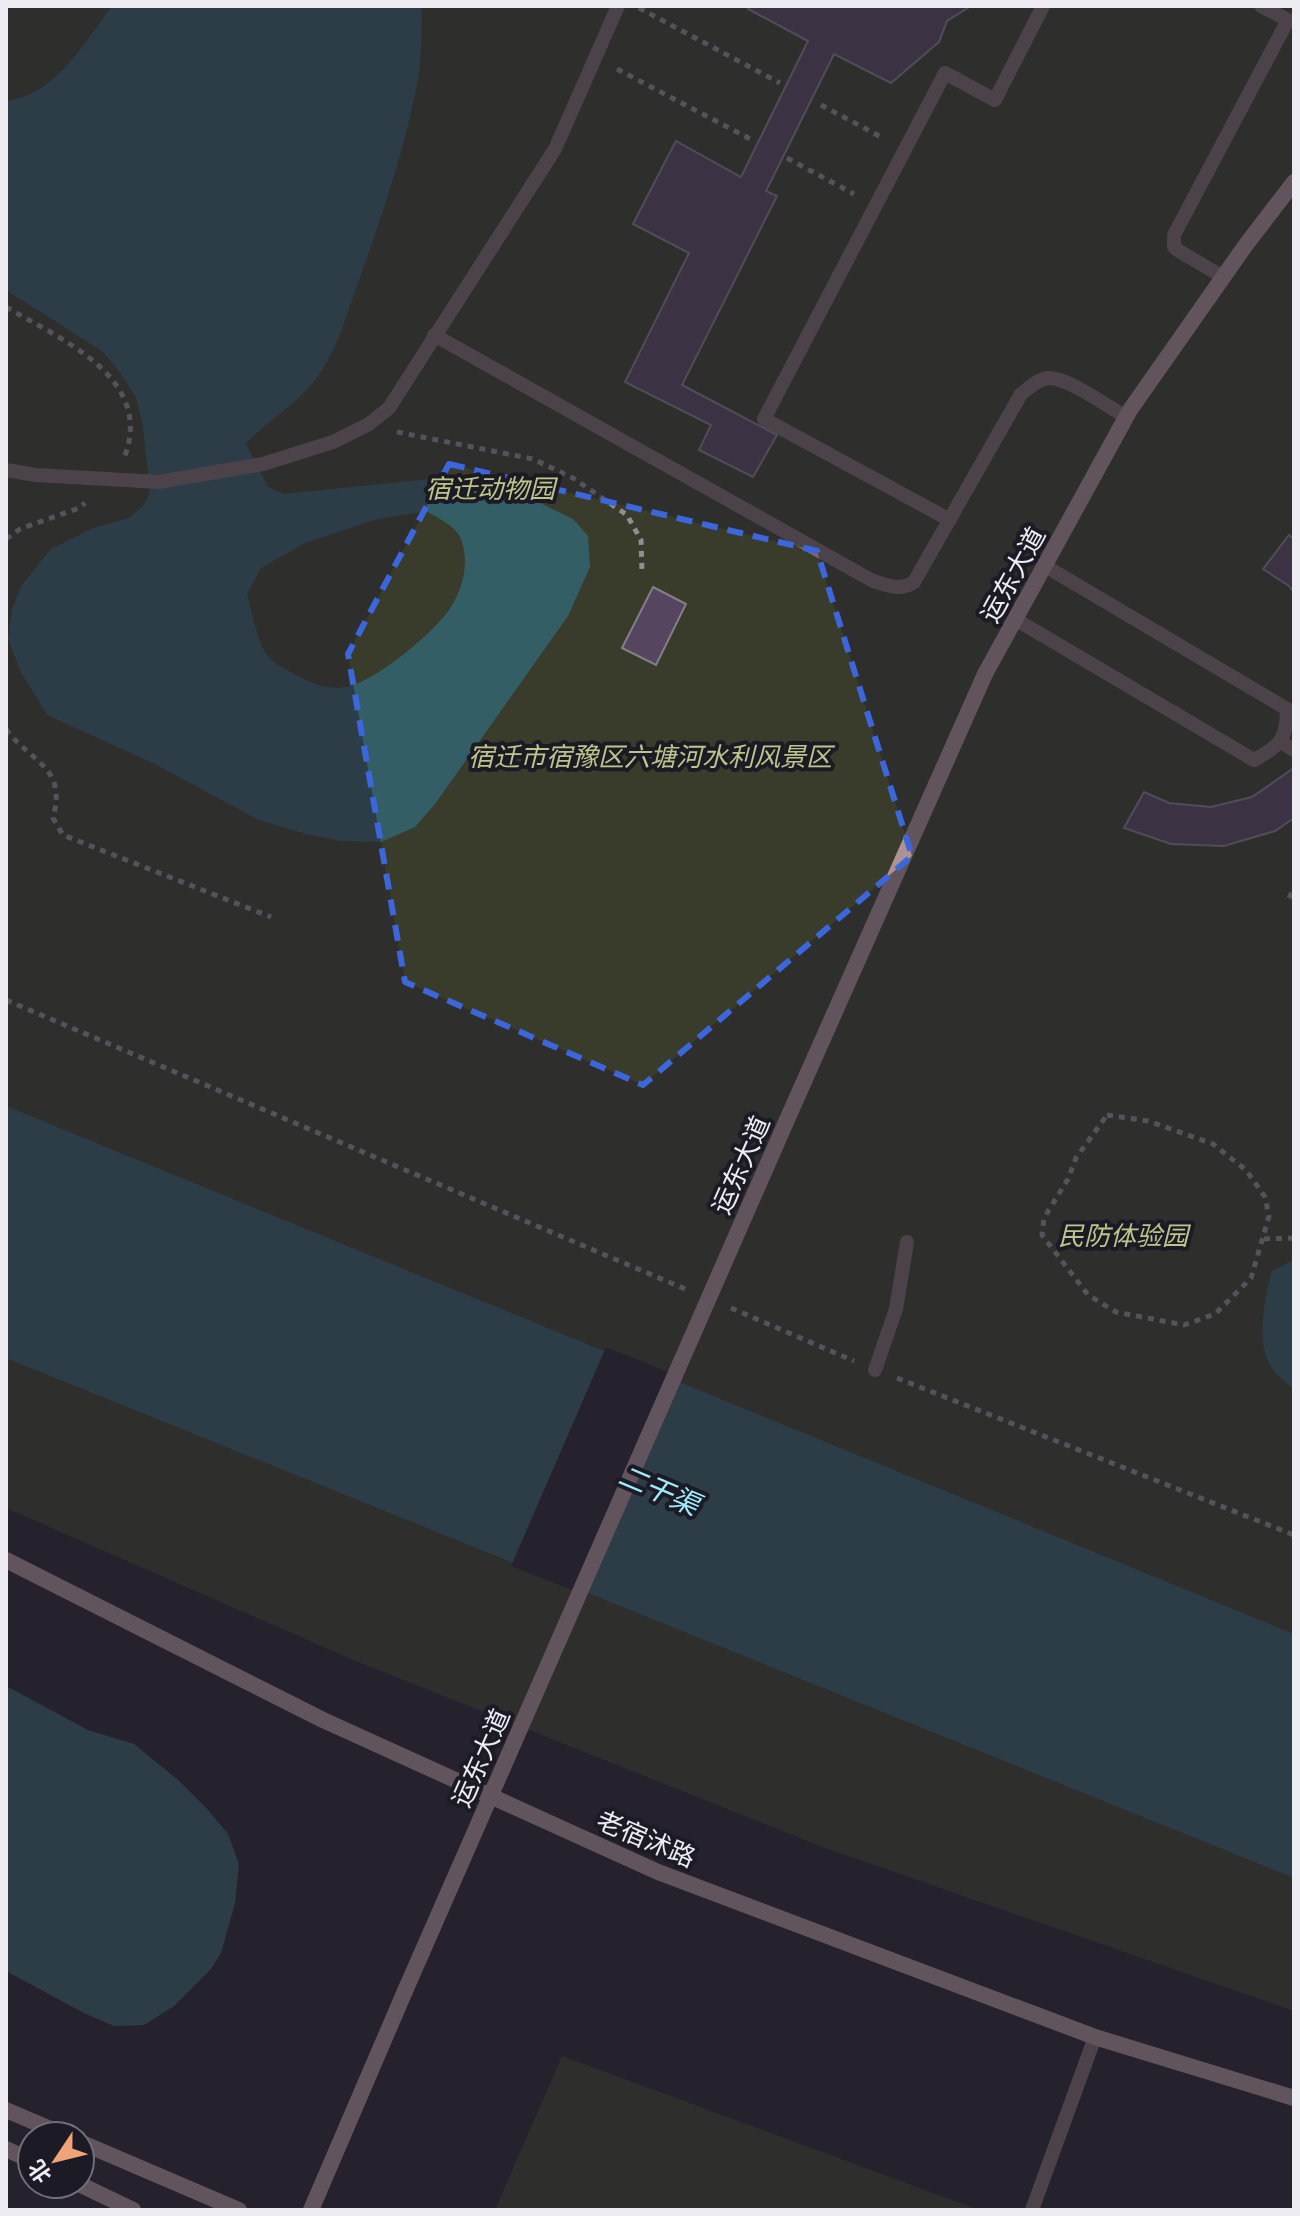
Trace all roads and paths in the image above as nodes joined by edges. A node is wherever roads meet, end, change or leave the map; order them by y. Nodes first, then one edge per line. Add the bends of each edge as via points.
1 (618, 6) edge
2 (635, 6) edge
3 (1043, 6) edge
4 (1261, 6) edge
5 (595, 58) junction
6 (780, 83) dead end
7 (821, 105) dead end
8 (754, 141) dead end
9 (905, 150) junction
10 (787, 158) dead end
11 (1294, 182) edge
12 (876, 205) junction
13 (1223, 277) junction
14 (6, 307) edge
15 (434, 335) junction
16 (1126, 417) junction
17 (369, 424) junction
18 (6, 470) edge
19 (115, 479) junction
20 (950, 520) junction
21 (6, 539) edge
22 (1045, 566) junction
23 (642, 572) dead end
24 (1015, 619) junction
25 (6, 729) edge
26 (1280, 741) junction
27 (1294, 750) edge
28 (1294, 890) edge
29 (1289, 898) dead end
30 (271, 917) dead end
31 (6, 1000) edge
32 (1294, 1238) edge
33 (1264, 1239) junction
34 (907, 1242) dead end
35 (687, 1290) dead end
36 (730, 1308) dead end
37 (875, 1370) junction
38 (1294, 1535) edge
39 (6, 1560) edge
40 (1095, 2037) junction
41 (1294, 2098) edge
42 (6, 2110) edge
43 (29, 2120) edge
44 (96, 2149) edge
45 (96, 2192) edge
46 (133, 2210) edge
47 (239, 2210) edge
48 (311, 2210) edge
49 (1032, 2210) edge

1 - 5 lane
2 - 6 path
3 - 9 lane via 995,100 945,73
4 - 13 lane via 1288,20 1174,235 1174,247
5 - 8 path
5 - 15 lane via 555,149
7 - 9 path
9 - 12 lane
10 - 12 path
11 - 13 main road, 运东大道
12 - 20 lane via 764,419
13 - 16 main road, 运东大道
14 - 19 path via 94,360 120,391 131,418 130,442
15 - 17 lane via 389,408
15 - 20 lane via 873,581 905,588 914,582
16 - 20 lane via 1060,380 1035,383 1021,394
16 - 22 main road, 运东大道
17 - 19 lane via 333,442 263,464 159,482
17 - 23 path via 533,459 573,478 627,515 641,540
18 - 19 lane
19 - 21 path via 79,508
22 - 24 main road, 运东大道
22 - 26 lane via 1287,709 1287,731
24 - 26 lane via 1254,760
24 - 48 main road, 运东大道, bridge via 985,674 786,1122
25 - 30 path via 52,777 59,796 53,818 63,835
26 - 27 lane
28 - 29 path
31 - 35 path
32 - 33 path
33 - 33 path via 1251,1278 1233,1299 1215,1314 1184,1325 1116,1312 1088,1295 1042,1235 1044,1218 1076,1158 1107,1115 1148,1121 1224,1152 1246,1170 1265,1197 1269,1216
34 - 37 lane via 896,1309
36 - 37 path
37 - 38 path
39 - 40 main road, 老宿沭路 via 323,1720 658,1872
40 - 41 main road, 老宿沭路
40 - 49 lane
42 - 43 main road
44 - 47 main road
45 - 46 main road

